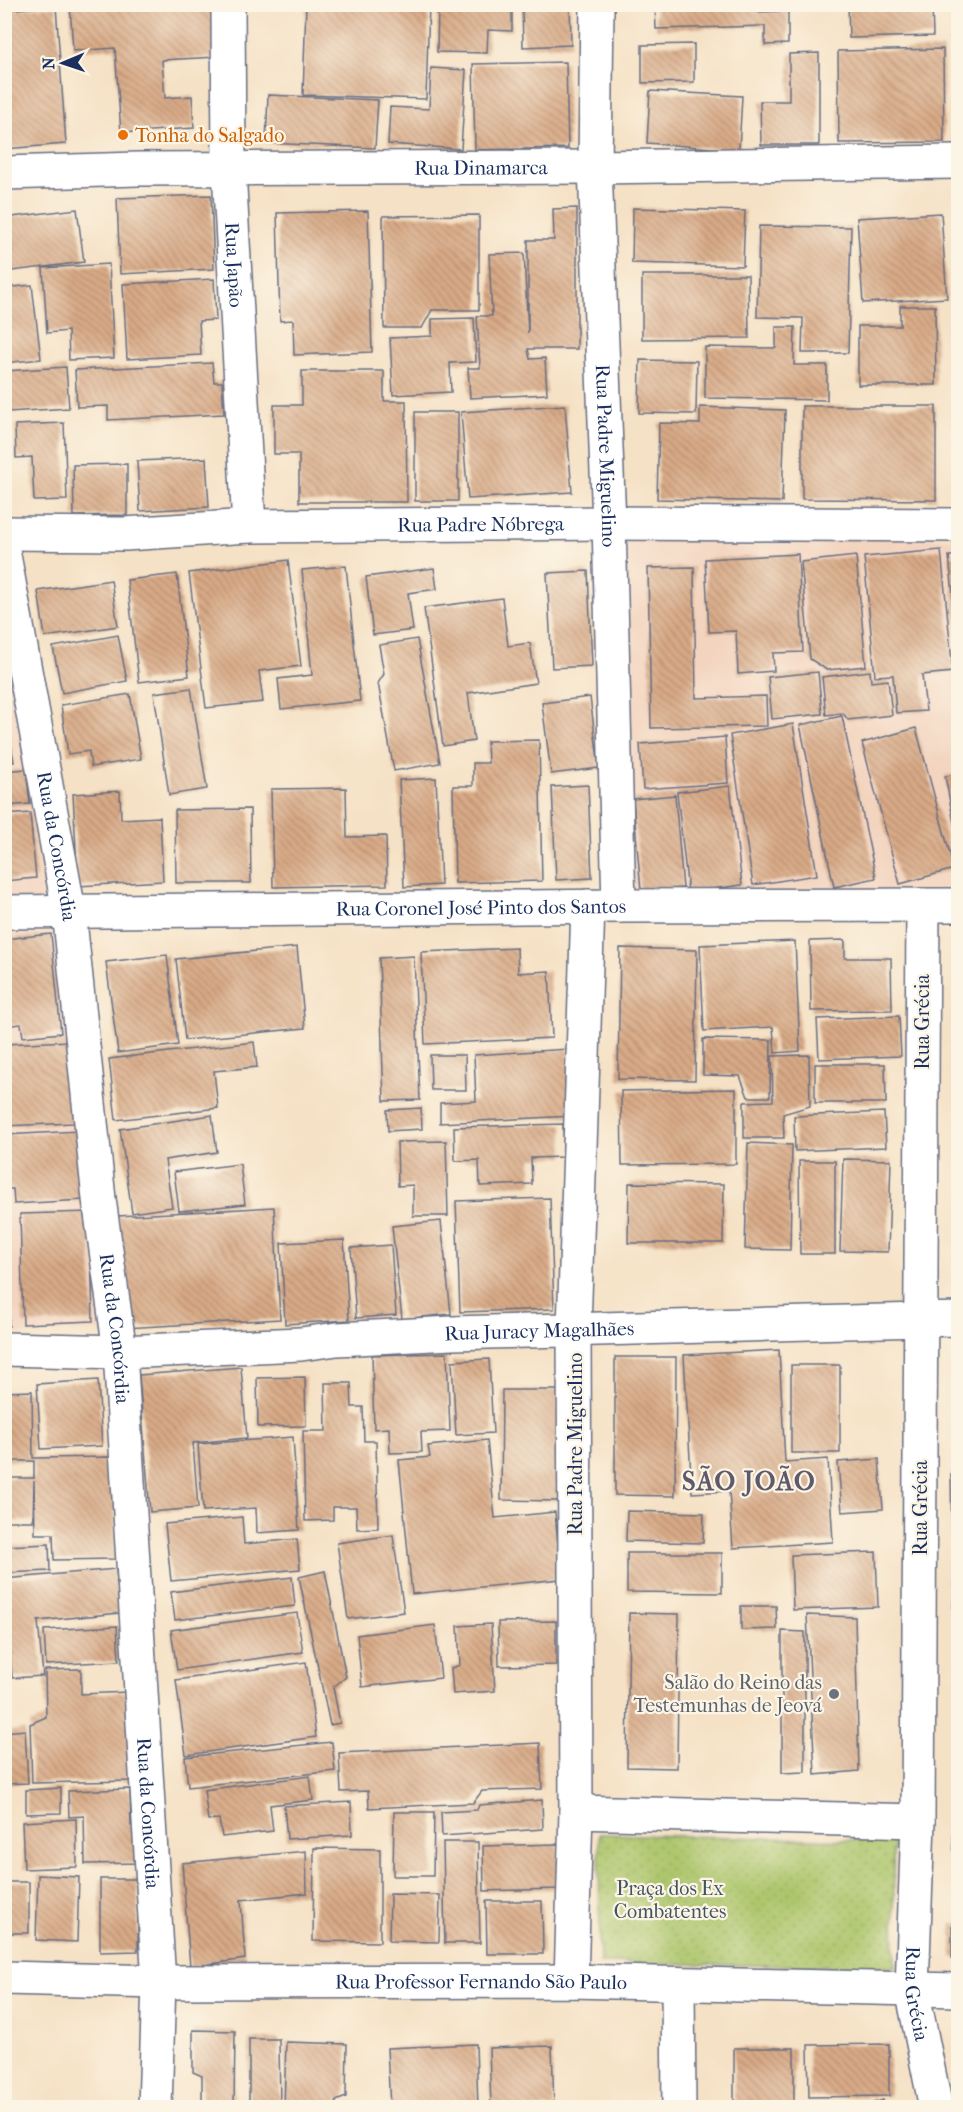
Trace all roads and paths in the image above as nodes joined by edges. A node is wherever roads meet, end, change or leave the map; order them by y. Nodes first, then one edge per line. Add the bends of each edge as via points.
1 (228, 4) edge
2 (597, 4) edge
3 (958, 162) edge
4 (595, 167) junction
5 (229, 170) junction
6 (4, 173) edge
7 (609, 523) junction
8 (958, 525) edge
9 (249, 526) junction
10 (4, 533) edge
11 (4, 555) edge
12 (923, 905) junction
13 (958, 905) edge
14 (604, 906) junction
15 (69, 911) junction
16 (4, 912) edge
17 (921, 1318) junction
18 (958, 1319) edge
19 (574, 1328) junction
20 (4, 1349) edge
21 (120, 1352) junction
22 (576, 1812) junction
23 (918, 1821) junction
24 (4, 1978) edge
25 (571, 1981) junction
26 (159, 1982) junction
27 (678, 1984) junction
28 (912, 1989) junction
29 (958, 1990) edge
30 (155, 2108) edge
31 (680, 2108) edge
32 (936, 2108) edge

1 - 5 street, Rua Japão
2 - 4 street, Rua Padre Miguelino
3 - 4 street, Rua Dinamarca
4 - 5 street, Rua Dinamarca
4 - 7 street, Rua Padre Miguelino
5 - 6 street, Rua Dinamarca
5 - 9 street, Rua Japão
7 - 8 street, Rua Padre Nóbrega
7 - 9 street, Rua Padre Nóbrega
7 - 14 street, Rua Padre Miguelino
9 - 10 street, Rua Padre Nóbrega via 125,534
11 - 15 street, Rua da Concórdia
12 - 13 street, Rua Coronel José Pinto dos Santos
12 - 14 street, Rua Coronel José Pinto dos Santos
12 - 17 street, Rua Grécia
14 - 15 street, Rua Coronel José Pinto dos Santos
14 - 19 street, Rua Padre Miguelino
15 - 16 street, Rua Coronel José Pinto dos Santos
15 - 21 street, Rua da Concórdia via 99,1199
17 - 18 street, Rua Juracy Magalhães
17 - 19 street, Rua Juracy Magalhães
17 - 23 street, Rua Grécia
19 - 21 street, Rua Juracy Magalhães
19 - 22 street, Rua Padre Miguelino
20 - 21 street, Rua Juracy Magalhães
21 - 26 street, Rua da Concórdia
22 - 23 street
22 - 25 street, Rua Padre Miguelino
23 - 28 street, Rua Grécia
24 - 26 street, Rua Professor Fernando São Paulo
25 - 26 street, Rua Professor Fernando São Paulo
25 - 27 street, Rua Professor Fernando São Paulo
26 - 30 street, Rua da Concórdia
27 - 28 street, Rua Professor Fernando São Paulo
27 - 31 street
28 - 29 street, Rua Professor Fernando São Paulo
28 - 32 street, Rua Grécia

